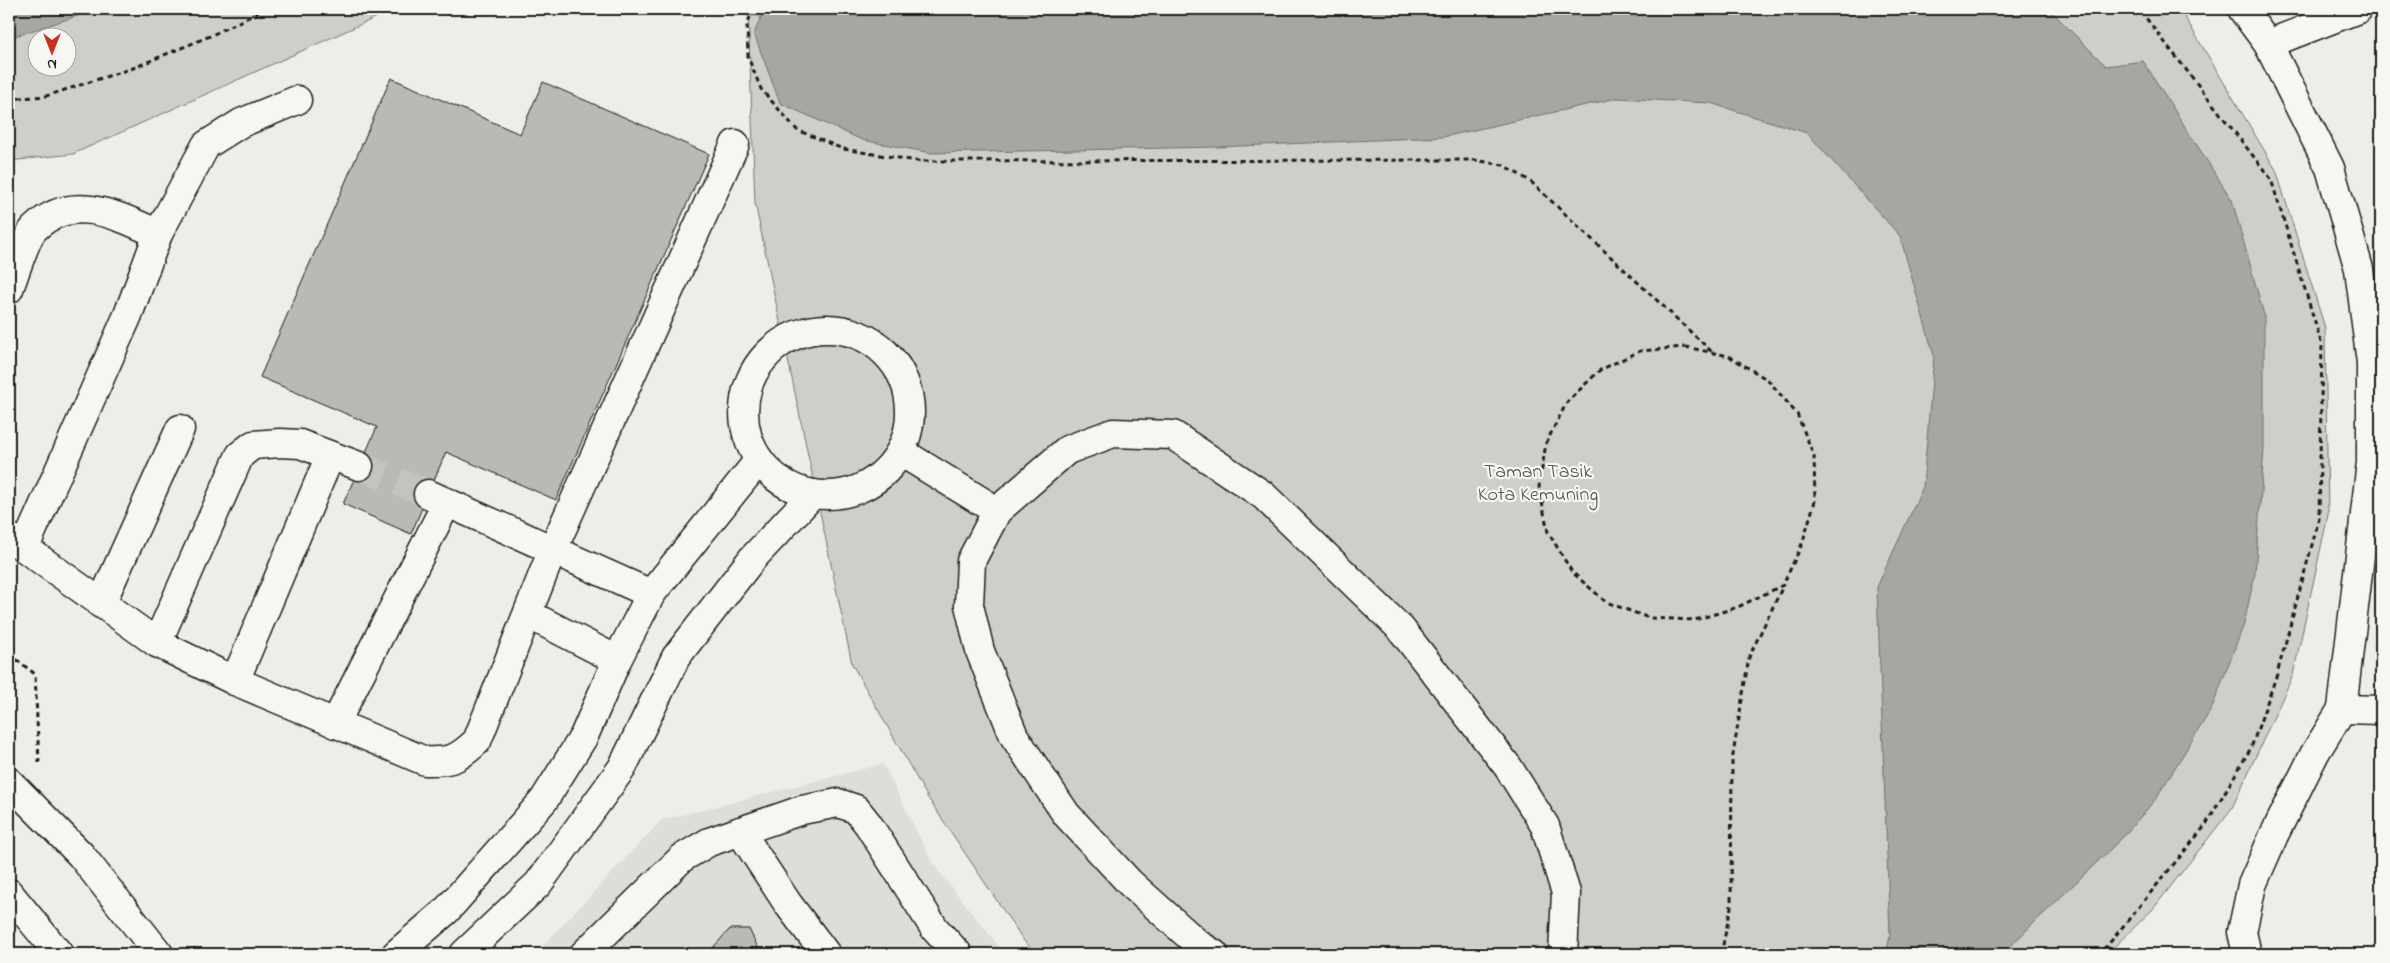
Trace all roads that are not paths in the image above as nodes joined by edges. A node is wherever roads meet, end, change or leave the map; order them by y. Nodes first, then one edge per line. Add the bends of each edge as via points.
1 (2242, 9) edge
2 (2358, 9) edge
3 (2268, 44) junction
4 (297, 100) dead end
5 (735, 144) dead end
6 (158, 234) junction
7 (9, 289) edge
8 (2376, 363) edge
9 (180, 429) dead end
10 (901, 452) junction
11 (330, 456) junction
12 (759, 460) junction
13 (359, 466) tunnel mouth
14 (813, 494) junction
15 (997, 512) junction
16 (17, 542) edge
17 (553, 549) junction
18 (651, 594) junction
19 (100, 604) junction
20 (528, 614) junction
21 (157, 643) junction
22 (617, 660) junction
23 (235, 681) junction
24 (2342, 709) junction
25 (2381, 710) edge
26 (335, 724) junction
27 (9, 782) edge
28 (740, 831) junction
29 (9, 893) edge
30 (59, 954) edge
31 (159, 954) edge
32 (396, 954) edge
33 (464, 954) edge
34 (584, 954) edge
35 (826, 954) edge
36 (958, 954) edge
37 (1214, 954) edge
38 (1563, 954) edge
39 (2247, 954) edge

1 - 3 street
2 - 3 street
3 - 8 street via 2330,168 2359,269
4 - 6 street via 240,122 206,145
5 - 17 street
6 - 7 street via 113,213 78,209 58,212 33,230
6 - 16 street via 128,315
8 - 24 street via 2371,462
9 - 19 street
10 - 12 street via 911,412 901,372 872,342 854,333 826,330 792,336 760,363 744,401 749,442
10 - 14 street via 888,469 860,488 833,495
10 - 15 street
11 - 13 street
11 - 21 street via 300,444 280,442 253,445 240,455
11 - 23 street
12 - 14 street via 782,482
12 - 18 street
14 - 33 street via 752,559 676,657 622,768 538,884
15 - 37 street via 971,561 969,605 980,651 1014,736 1066,814 1130,883 1198,944
15 - 38 street via 1067,450 1113,433 1173,435 1263,495 1401,629 1508,767 1545,826 1566,893
16 - 19 street
17 - 18 street
17 - 20 street
17 - 26 street via 438,498
18 - 22 street
19 - 21 street
20 - 22 street
20 - 26 street via 477,741 464,754 448,762 425,761
21 - 23 street
22 - 32 street via 584,736 544,800 446,911
23 - 26 street
24 - 25 street
24 - 39 street via 2315,753 2252,885 2242,932
27 - 31 street via 81,855
28 - 34 street via 709,842 682,858
28 - 35 street
28 - 36 street via 802,810 838,803 856,809 935,928
29 - 30 street

